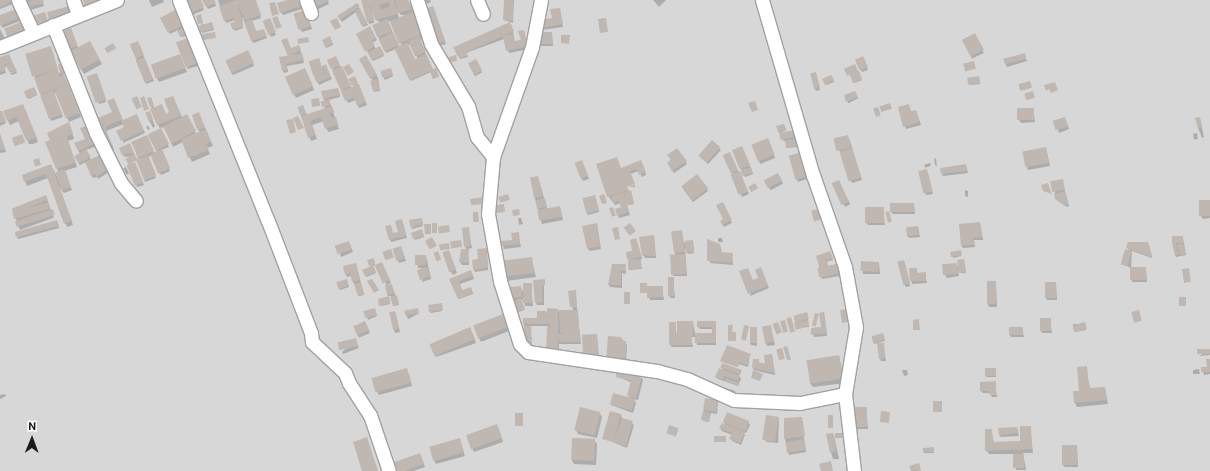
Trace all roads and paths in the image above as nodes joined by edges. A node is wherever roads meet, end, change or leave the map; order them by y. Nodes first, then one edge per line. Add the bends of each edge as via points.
1 (18, 0) edge
2 (73, 0) edge
3 (179, 0) edge
4 (306, 0) edge
5 (416, 0) edge
6 (477, 0) edge
7 (541, 0) edge
8 (762, 0) edge
9 (114, 1) edge
10 (311, 13) dead end
11 (78, 14) junction
12 (484, 14) dead end
13 (53, 25) junction
14 (33, 32) junction
15 (0, 46) edge
16 (493, 157) junction
17 (136, 201) dead end
18 (845, 394) junction
19 (389, 471) edge
20 (854, 471) edge

1 - 14 street
2 - 11 street
3 - 19 street via 268,221 311,333 312,342 345,373 370,415
4 - 10 street
5 - 16 street via 431,44 468,106 477,138
6 - 12 street
7 - 16 street via 532,47
8 - 18 street via 813,175 845,267 856,326
9 - 11 street
11 - 13 street
13 - 14 street
13 - 17 street via 96,133 121,183
14 - 15 street
16 - 18 street via 489,222 500,281 520,344 528,352 657,371 687,379 721,396 749,402 800,403
18 - 20 street

